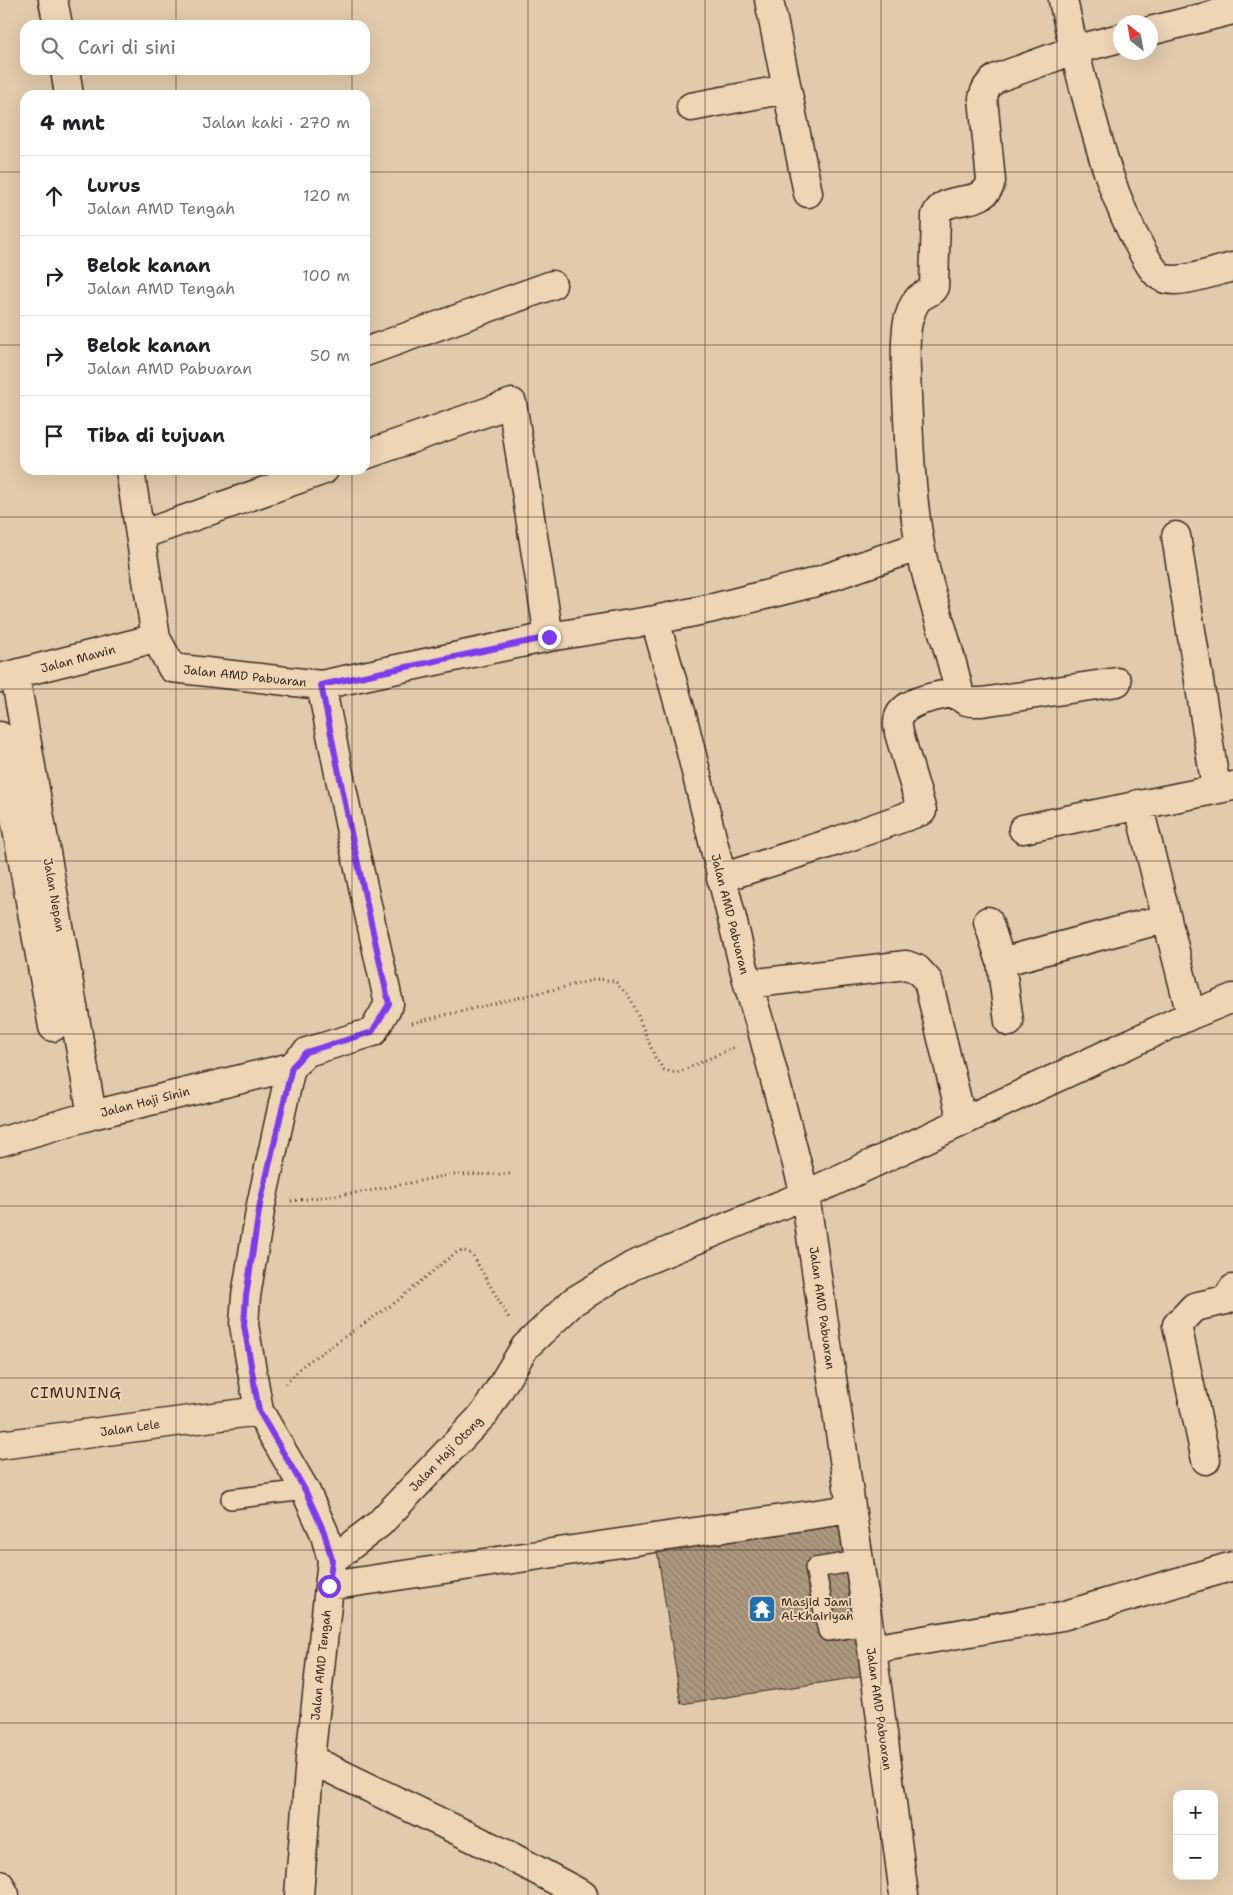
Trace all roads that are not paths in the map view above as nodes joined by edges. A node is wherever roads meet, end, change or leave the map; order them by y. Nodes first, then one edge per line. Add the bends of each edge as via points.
1 (53, 0) edge
2 (769, 0) edge
3 (1063, 0) edge
4 (1233, 10) edge
5 (57, 20) edge
6 (1158, 29) edge
7 (1113, 40) edge
8 (1074, 50) junction
9 (66, 75) edge
10 (786, 89) junction
11 (68, 90) edge
12 (691, 107) dead end
13 (808, 193) dead end
14 (1233, 267) edge
15 (552, 284) dead end
16 (370, 350) edge
17 (370, 453) edge
18 (131, 475) edge
19 (310, 475) edge
20 (141, 535) junction
21 (1176, 536) dead end
22 (920, 546) junction
23 (655, 620) junction
24 (549, 637) junction
25 (156, 638) junction
26 (5, 679) edge
27 (1117, 682) dead end
28 (321, 685) junction
29 (959, 692) junction
30 (0, 736) edge
31 (1224, 787) edge
32 (1138, 804) junction
33 (1023, 829) dead end
34 (721, 878) junction
35 (1167, 918) junction
36 (988, 921) dead end
37 (1001, 962) junction
38 (748, 984) junction
39 (1233, 998) edge
40 (1191, 1015) junction
41 (1009, 1022) dead end
42 (53, 1027) dead end
43 (292, 1067) junction
44 (92, 1115) junction
45 (962, 1121) junction
46 (0, 1142) edge
47 (805, 1195) junction
48 (1233, 1289) edge
49 (259, 1411) junction
50 (0, 1445) edge
51 (1206, 1460) dead end
52 (305, 1490) junction
53 (231, 1499) dead end
54 (851, 1509) junction
55 (858, 1562) junction
56 (1233, 1566) edge
57 (331, 1573) junction
58 (870, 1637) junction
59 (310, 1759) junction
60 (0, 1885) edge
61 (5, 1895) edge
62 (299, 1895) edge
63 (583, 1895) edge
64 (904, 1895) edge

1 - 5 street
2 - 10 street
3 - 8 street
4 - 6 street
7 - 8 street
8 - 14 street via 1111,184 1150,266 1161,277 1175,280
8 - 22 street via 996,78 987,86 983,98 990,187 978,198 944,206 936,216 934,287 916,301 908,321 909,449
9 - 11 street
10 - 12 street
10 - 13 street
15 - 16 street
17 - 24 street via 512,403
18 - 20 street, Jalan AMD Pabuaran
19 - 20 street
20 - 25 street, Jalan AMD Pabuaran
21 - 31 street
22 - 23 street via 812,583
22 - 29 street
23 - 24 street, Jalan AMD Pabuaran
23 - 34 street, Jalan AMD Pabuaran via 683,719
24 - 28 street, Jalan AMD Pabuaran
25 - 26 street, Jalan Mawin
25 - 28 street, Jalan AMD Pabuaran via 172,668
26 - 44 street, Jalan Nepan
27 - 29 street via 982,702 966,701
28 - 43 street via 389,1004 372,1032 306,1052
29 - 34 street via 912,705 902,711 898,720 922,811
30 - 42 street
31 - 32 street
32 - 33 street
32 - 35 street
34 - 38 street, Jalan AMD Pabuaran
35 - 37 street
35 - 40 street
36 - 37 street
37 - 41 street
38 - 45 street via 906,965 917,968 928,981
38 - 47 street, Jalan AMD Pabuaran
39 - 40 street, Jalan Haji Otong
40 - 45 street, Jalan Haji Otong
43 - 44 street, Jalan Haji Sinin
43 - 49 street, Jalan AMD Tengah via 260,1204 246,1296 244,1325
44 - 46 street, Jalan Haji Sinin
45 - 47 street, Jalan Haji Otong
47 - 54 street, Jalan AMD Pabuaran
47 - 57 street, Jalan Haji Otong via 632,1266 574,1301 525,1347 485,1413
48 - 51 street via 1226,1300 1194,1307 1177,1325
49 - 50 street, Jalan Lele
49 - 52 street, Jalan AMD Tengah
52 - 53 lane
52 - 57 street, Jalan AMD Tengah via 324,1532
54 - 55 street, Jalan AMD Pabuaran
54 - 57 street
55 - 58 street, Jalan AMD Pabuaran
55 - 58 lane via 815,1568 828,1631
56 - 58 street via 1062,1616
57 - 59 street, Jalan AMD Tengah
58 - 64 street, Jalan AMD Pabuaran
59 - 62 street, Jalan AMD Tengah
59 - 63 street
60 - 61 street

